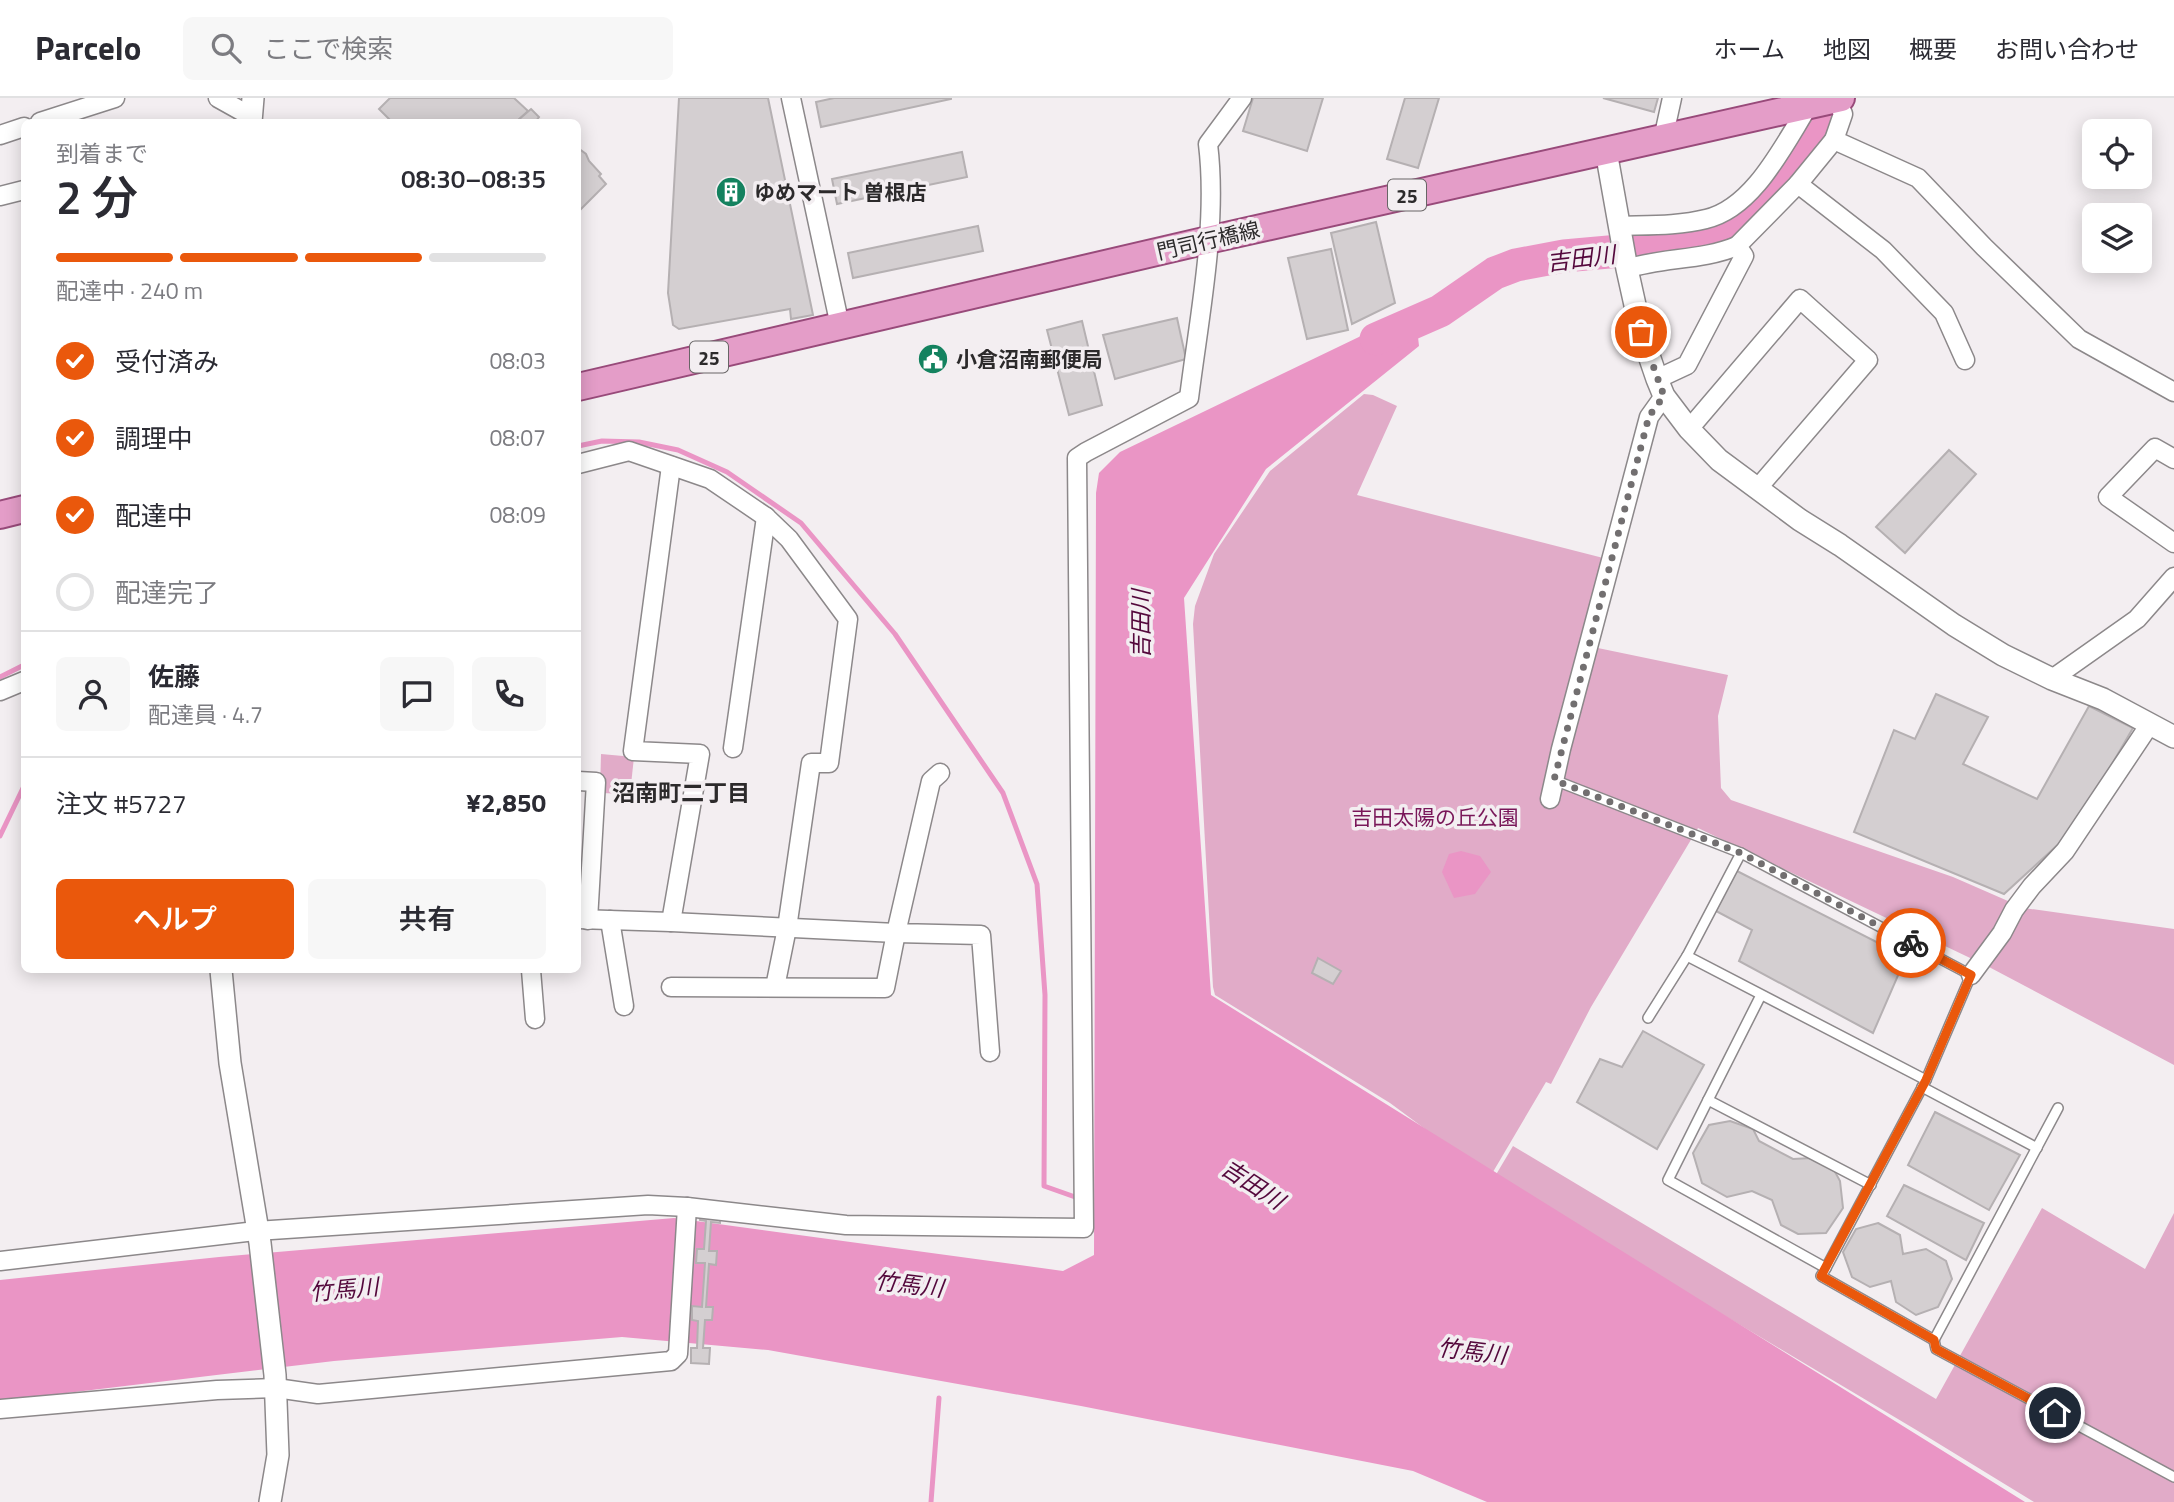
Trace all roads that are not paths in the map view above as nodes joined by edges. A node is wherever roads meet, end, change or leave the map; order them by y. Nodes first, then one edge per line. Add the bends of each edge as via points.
1 (115, 98) edge
2 (218, 98) edge
3 (791, 98) edge
4 (1242, 98) edge
5 (1672, 98) edge
6 (1839, 98) edge
7 (1809, 105) junction
8 (252, 113) edge
9 (49, 119) edge
10 (21, 128) edge
11 (0, 135) edge
12 (1663, 139) junction
13 (1834, 140) junction
14 (1606, 151) junction
15 (1798, 184) junction
16 (21, 191) edge
17 (0, 196) edge
18 (1619, 230) junction
19 (1208, 240) junction
20 (1737, 246) junction
21 (1626, 264) junction
22 (840, 326) junction
23 (1965, 360) dead end
24 (581, 386) edge
25 (1660, 388) junction
26 (2174, 392) edge
27 (1689, 429) junction
28 (2174, 459) edge
29 (581, 463) edge
30 (671, 466) junction
31 (1757, 489) junction
32 (21, 510) edge
33 (0, 515) edge
34 (766, 517) junction
35 (2174, 542) edge
36 (2174, 577) edge
37 (2052, 679) junction
38 (21, 682) edge
39 (0, 691) edge
40 (2150, 724) junction
41 (2174, 737) edge
42 (733, 748) dead end
43 (940, 773) dead end
44 (1554, 780) junction
45 (581, 781) edge
46 (1550, 799) dead end
47 (1741, 853) junction
48 (583, 920) edge
49 (610, 920) junction
50 (671, 922) junction
51 (787, 928) junction
52 (896, 933) junction
53 (1687, 956) junction
54 (221, 973) edge
55 (531, 973) edge
56 (1971, 975) junction
57 (671, 987) dead end
58 (775, 987) junction
59 (1761, 995) junction
60 (624, 1006) dead end
61 (1647, 1018) dead end
62 (535, 1019) dead end
63 (990, 1052) dead end
64 (1924, 1084) junction
65 (1708, 1100) junction
66 (2058, 1108) dead end
67 (2037, 1148) junction
68 (1871, 1185) junction
69 (686, 1212) junction
70 (258, 1237) junction
71 (0, 1261) edge
72 (1826, 1268) junction
73 (1934, 1340) junction
74 (276, 1381) junction
75 (0, 1409) edge
76 (2174, 1477) edge
77 (270, 1502) edge

1 - 9 street
2 - 8 street
3 - 22 street
4 - 19 street via 1208,144 1212,175
5 - 12 street
6 - 7 main road, 門司行橋線 / 25
6 - 13 street via 1843,114
7 - 12 main road, 門司行橋線 / 25
7 - 18 street via 1763,177 1724,213 1705,220
10 - 11 street
12 - 14 main road, 門司行橋線 / 25
13 - 15 street
13 - 26 street via 1917,178 2080,339
14 - 18 street
14 - 19 main road, 門司行橋線 / 25
15 - 20 street
15 - 23 street via 1883,250 1944,313
16 - 17 street
18 - 21 street
19 - 22 main road, 門司行橋線 / 25
19 - 69 street via 1189,398 1077,458 1084,1227 846,1225
20 - 21 street via 1700,257
20 - 25 street via 1744,256 1687,365
21 - 25 street via 1641,332
22 - 24 main road, 門司行橋線 / 25
25 - 27 street
25 - 44 street
27 - 31 street
27 - 31 street via 1800,299 1868,360
28 - 35 street via 2155,448 2108,497
29 - 30 street via 629,451
30 - 34 street via 710,480
30 - 50 street via 633,751 700,754
31 - 37 street via 1954,625
32 - 33 main road
34 - 42 street
34 - 51 street via 789,539 848,619 829,763 811,763
36 - 37 street via 2137,619
37 - 40 street
38 - 39 street
40 - 41 street
40 - 56 street via 2065,851 2032,886
43 - 52 street via 931,781
44 - 46 street
44 - 47 lane
45 - 48 street via 596,782
47 - 53 lane
47 - 56 lane
48 - 49 street
49 - 50 street
49 - 60 street
50 - 51 street
51 - 52 street
51 - 58 street
52 - 58 street via 885,988
52 - 63 street via 981,935
53 - 59 lane
53 - 61 lane
54 - 70 street via 230,1063
55 - 62 street
56 - 64 lane
57 - 58 street
59 - 64 lane
59 - 65 lane
64 - 67 lane
64 - 68 lane
65 - 68 lane
65 - 72 lane via 1668,1180
66 - 67 lane
67 - 73 lane
68 - 72 lane
69 - 70 street via 648,1205
69 - 74 street via 678,1354 671,1361 318,1394
70 - 71 street
70 - 74 street
72 - 73 lane via 1821,1276
73 - 76 lane via 1936,1349
74 - 75 street
74 - 77 street via 278,1455

